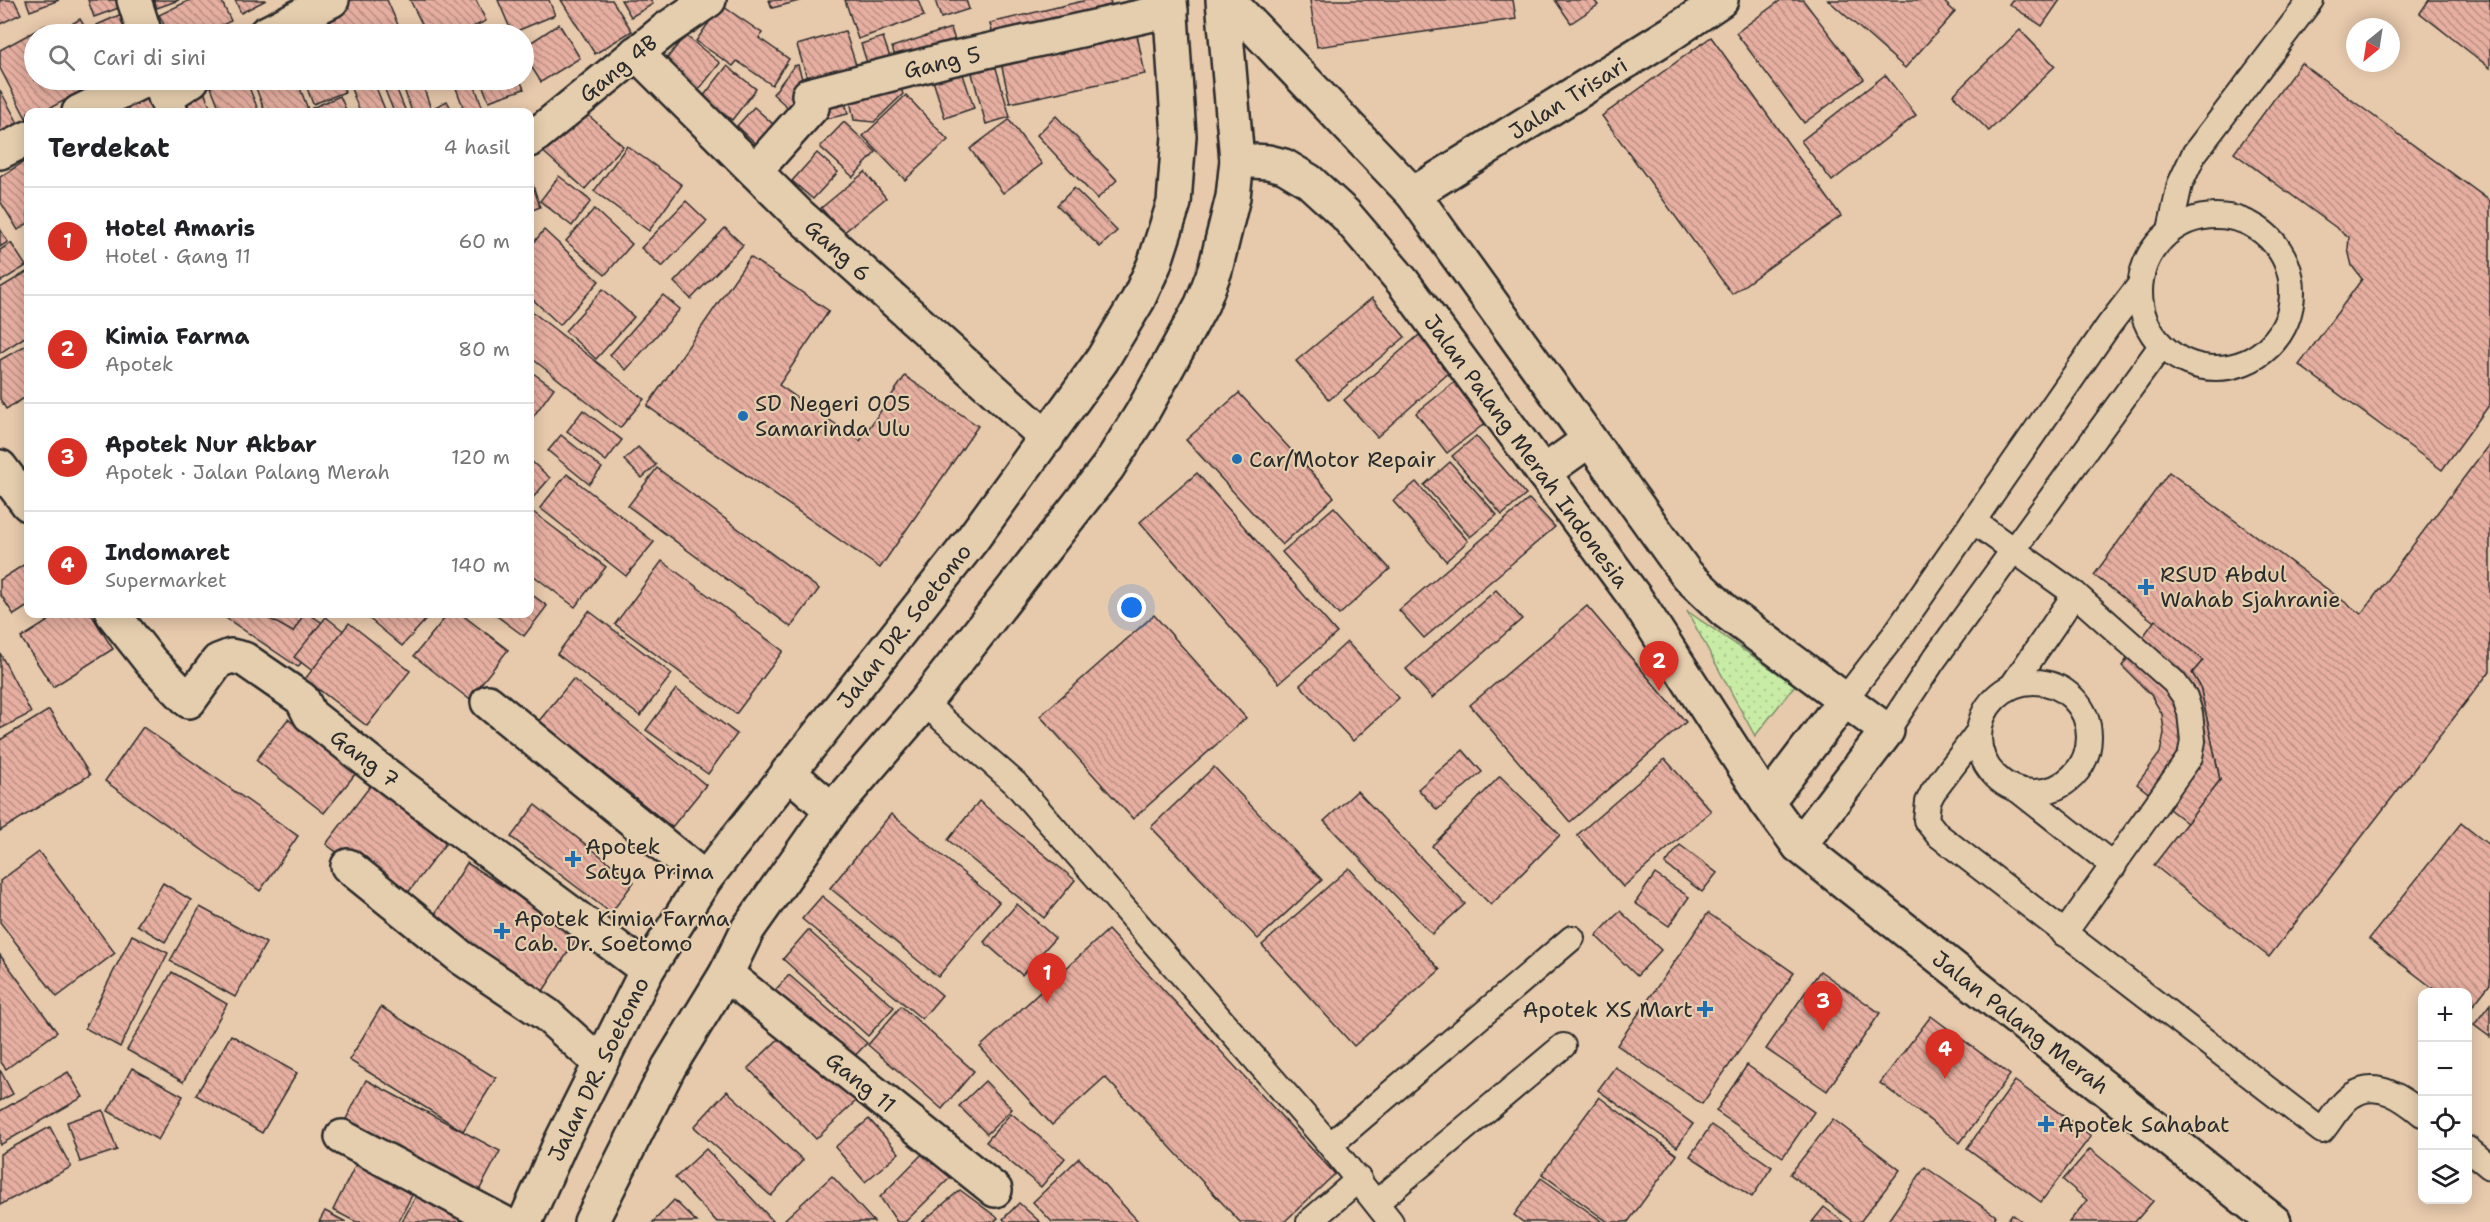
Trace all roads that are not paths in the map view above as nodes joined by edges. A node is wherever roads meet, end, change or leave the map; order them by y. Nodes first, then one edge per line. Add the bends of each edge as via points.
1 (134, 0) edge
2 (332, 0) edge
3 (1223, 0) edge
4 (1228, 0) edge
5 (1721, 0) edge
6 (2311, 0) edge
7 (694, 4) edge
8 (1171, 5) edge
9 (142, 24) edge
10 (285, 24) edge
11 (636, 53) junction
12 (160, 92) edge
13 (95, 108) edge
14 (534, 137) edge
15 (24, 140) edge
16 (0, 152) edge
17 (1237, 160) junction
18 (755, 171) junction
19 (1413, 194) junction
20 (2170, 230) junction
21 (2139, 286) junction
22 (2161, 346) junction
23 (1047, 438) junction
24 (1589, 440) junction
25 (0, 467) edge
26 (1544, 473) junction
27 (24, 499) edge
28 (1973, 521) junction
29 (2014, 550) junction
30 (2075, 594) junction
31 (116, 618) edge
32 (2012, 686) junction
33 (1845, 699) junction
34 (488, 702) dead end
35 (924, 703) junction
36 (1887, 731) junction
37 (1979, 731) junction
38 (788, 772) junction
39 (2018, 790) junction
40 (1767, 802) junction
41 (832, 810) junction
42 (1799, 846) junction
43 (348, 866) dead end
44 (2114, 866) junction
45 (705, 879) junction
46 (2064, 934) junction
47 (1572, 938) dead end
48 (647, 970) junction
49 (726, 974) junction
50 (1563, 1046) dead end
51 (600, 1063) junction
52 (2418, 1111) edge
53 (342, 1137) dead end
54 (1330, 1145) junction
55 (2469, 1150) edge
56 (2490, 1167) edge
57 (1359, 1179) junction
58 (995, 1190) dead end
59 (1377, 1202) junction
60 (2236, 1210) edge
61 (502, 1222) edge
62 (525, 1222) edge
63 (591, 1222) edge
64 (1309, 1222) edge
65 (1391, 1222) edge
66 (2274, 1222) edge

1 - 9 street
2 - 10 street
3 - 17 street
4 - 19 street
5 - 19 street, Jalan Trisari
6 - 20 lane via 2194,154 2180,184
7 - 11 street, Gang 4B
8 - 18 street, Gang 5 via 809,95 812,107
8 - 23 street, Jalan DR. Soetomo via 1179,136 1174,203 1138,300
11 - 14 street, Gang 4B
11 - 18 street, Gang 6
12 - 13 street
15 - 16 street
17 - 26 street, Jalan Palang Merah Indonesia via 1284,166 1308,181 1345,214 1402,282
17 - 35 street via 1233,197 1215,270 1197,313 1142,414 1067,523
18 - 23 street, Gang 6
19 - 24 street
20 - 21 lane via 2144,264
20 - 22 lane via 2189,220 2210,216 2253,225 2270,238 2283,256 2291,276 2292,298 2288,319 2277,338 2262,354 2243,364 2221,369 2199,367
21 - 22 lane via 2148,328
21 - 28 lane
22 - 29 lane
23 - 38 street, Jalan DR. Soetomo via 906,626
24 - 26 street
24 - 33 street via 1669,552 1702,591
25 - 27 street
26 - 40 street, Jalan Palang Merah Indonesia via 1636,599
28 - 29 lane
28 - 33 lane
29 - 30 lane
29 - 36 lane
30 - 32 lane
30 - 44 lane via 2174,682 2185,698 2193,728 2190,757
31 - 48 street, Gang 7 via 189,701 218,661 231,656 244,659 302,699 310,715 378,769
32 - 37 lane via 1990,705
32 - 39 lane via 2031,682 2067,693 2080,707 2088,725 2089,744 2084,762 2072,778 2056,788
33 - 36 street
33 - 40 street
34 - 45 street
35 - 41 street
35 - 54 lane via 1016,783
36 - 42 street
37 - 39 lane via 1980,750 1988,767 2001,782
37 - 46 lane via 1928,802 1926,820 1938,836
38 - 41 street
38 - 45 street, Jalan DR. Soetomo
39 - 44 lane
40 - 42 street, Jalan Palang Merah
41 - 49 street via 748,929
42 - 60 street, Jalan Palang Merah
43 - 51 street via 462,958 547,1015
44 - 46 lane
45 - 48 street, Jalan DR. Soetomo
46 - 52 lane via 2322,1131 2353,1095 2367,1090 2384,1090
47 - 54 lane
48 - 51 street, Jalan DR. Soetomo
49 - 58 street, Gang 11
49 - 63 street via 669,1067
50 - 59 lane
51 - 62 street, Jalan DR. Soetomo
53 - 61 street
54 - 57 lane
55 - 56 lane
57 - 59 lane
57 - 64 lane
59 - 65 lane
60 - 66 street, Jalan Palang Merah

